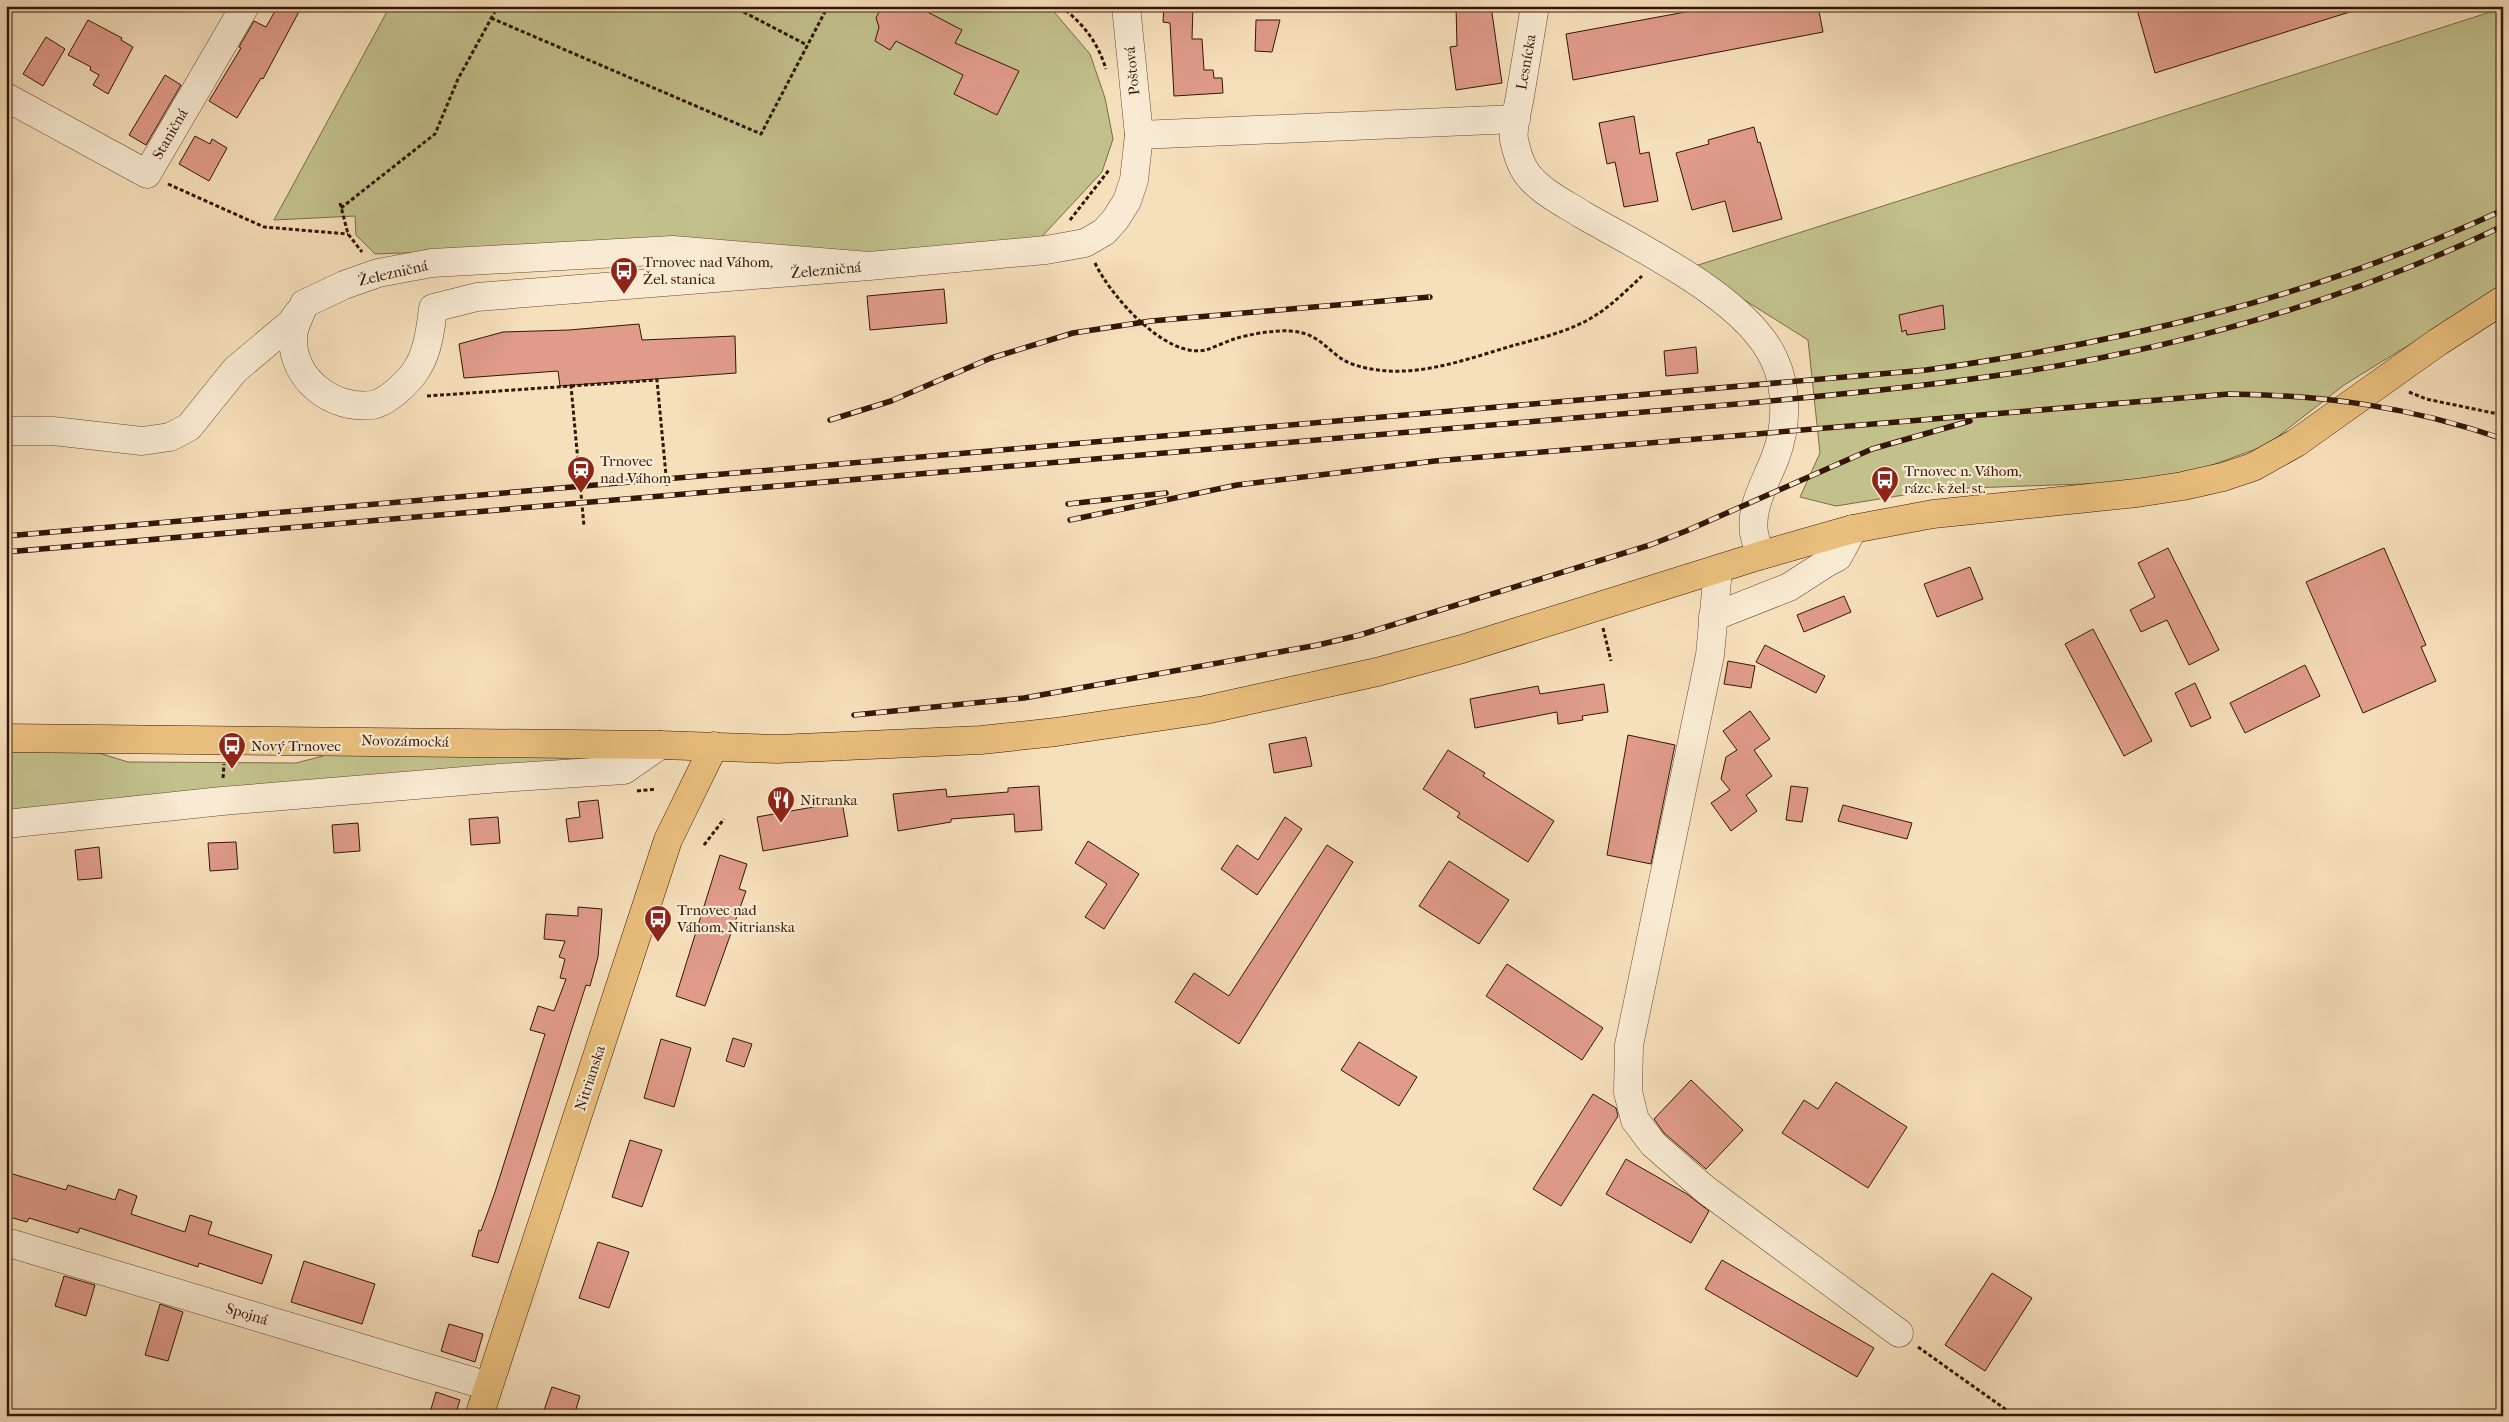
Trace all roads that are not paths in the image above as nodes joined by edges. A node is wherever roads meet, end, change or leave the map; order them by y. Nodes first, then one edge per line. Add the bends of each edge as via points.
1 (244, 6) edge
2 (1535, 6) edge
3 (1120, 12) edge
4 (6, 97) edge
5 (1516, 118) junction
6 (1139, 135) junction
7 (869, 266) junction
8 (2503, 300) edge
9 (304, 304) junction
10 (6, 431) edge
11 (1853, 529) junction
12 (1762, 555) junction
13 (1718, 570) junction
14 (1713, 617) junction
15 (6, 738) edge
16 (660, 745) junction
17 (714, 746) junction
18 (6, 824) edge
19 (6, 1242) edge
20 (1899, 1333) road end
21 (488, 1386) junction
22 (479, 1416) edge

1 - 4 street, Staničná via 147,174
2 - 5 street, Lesnícka
3 - 6 street, Poštová
5 - 6 street
5 - 12 street, Lesnícka via 1514,140 1524,170 1542,188 1719,298 1763,340 1778,370 1784,400 1775,458 1764,480 1755,515 1754,533
6 - 7 street, Železničná via 1134,180 1127,201 1104,232 1085,243 1046,250
7 - 9 street, Železničná via 672,250 432,263 378,273
7 - 9 street, Železničná via 477,297 433,308 430,332 419,367 403,385 374,405 345,404 316,390 299,364 293,336
8 - 11 main road, Novozámocká via 2296,444 2253,467 2223,478 2146,491 1933,514
9 - 10 street via 291,323 235,370 189,427 170,437 142,441 54,431
11 - 12 main road, Novozámocká
11 - 14 street via 1838,557 1789,587
12 - 13 main road, Novozámocká
13 - 14 street
13 - 17 main road, Novozámocká via 1377,672 1204,710 981,740 777,750
14 - 20 street via 1710,655 1629,1045 1628,1092 1635,1120 1653,1144 1706,1190
15 - 16 main road, Novozámocká
16 - 17 main road, Novozámocká
16 - 18 street via 624,770 222,801
17 - 21 main road, Nitrianska via 668,840
19 - 21 street, Spojná
21 - 22 main road, Nitrianska

